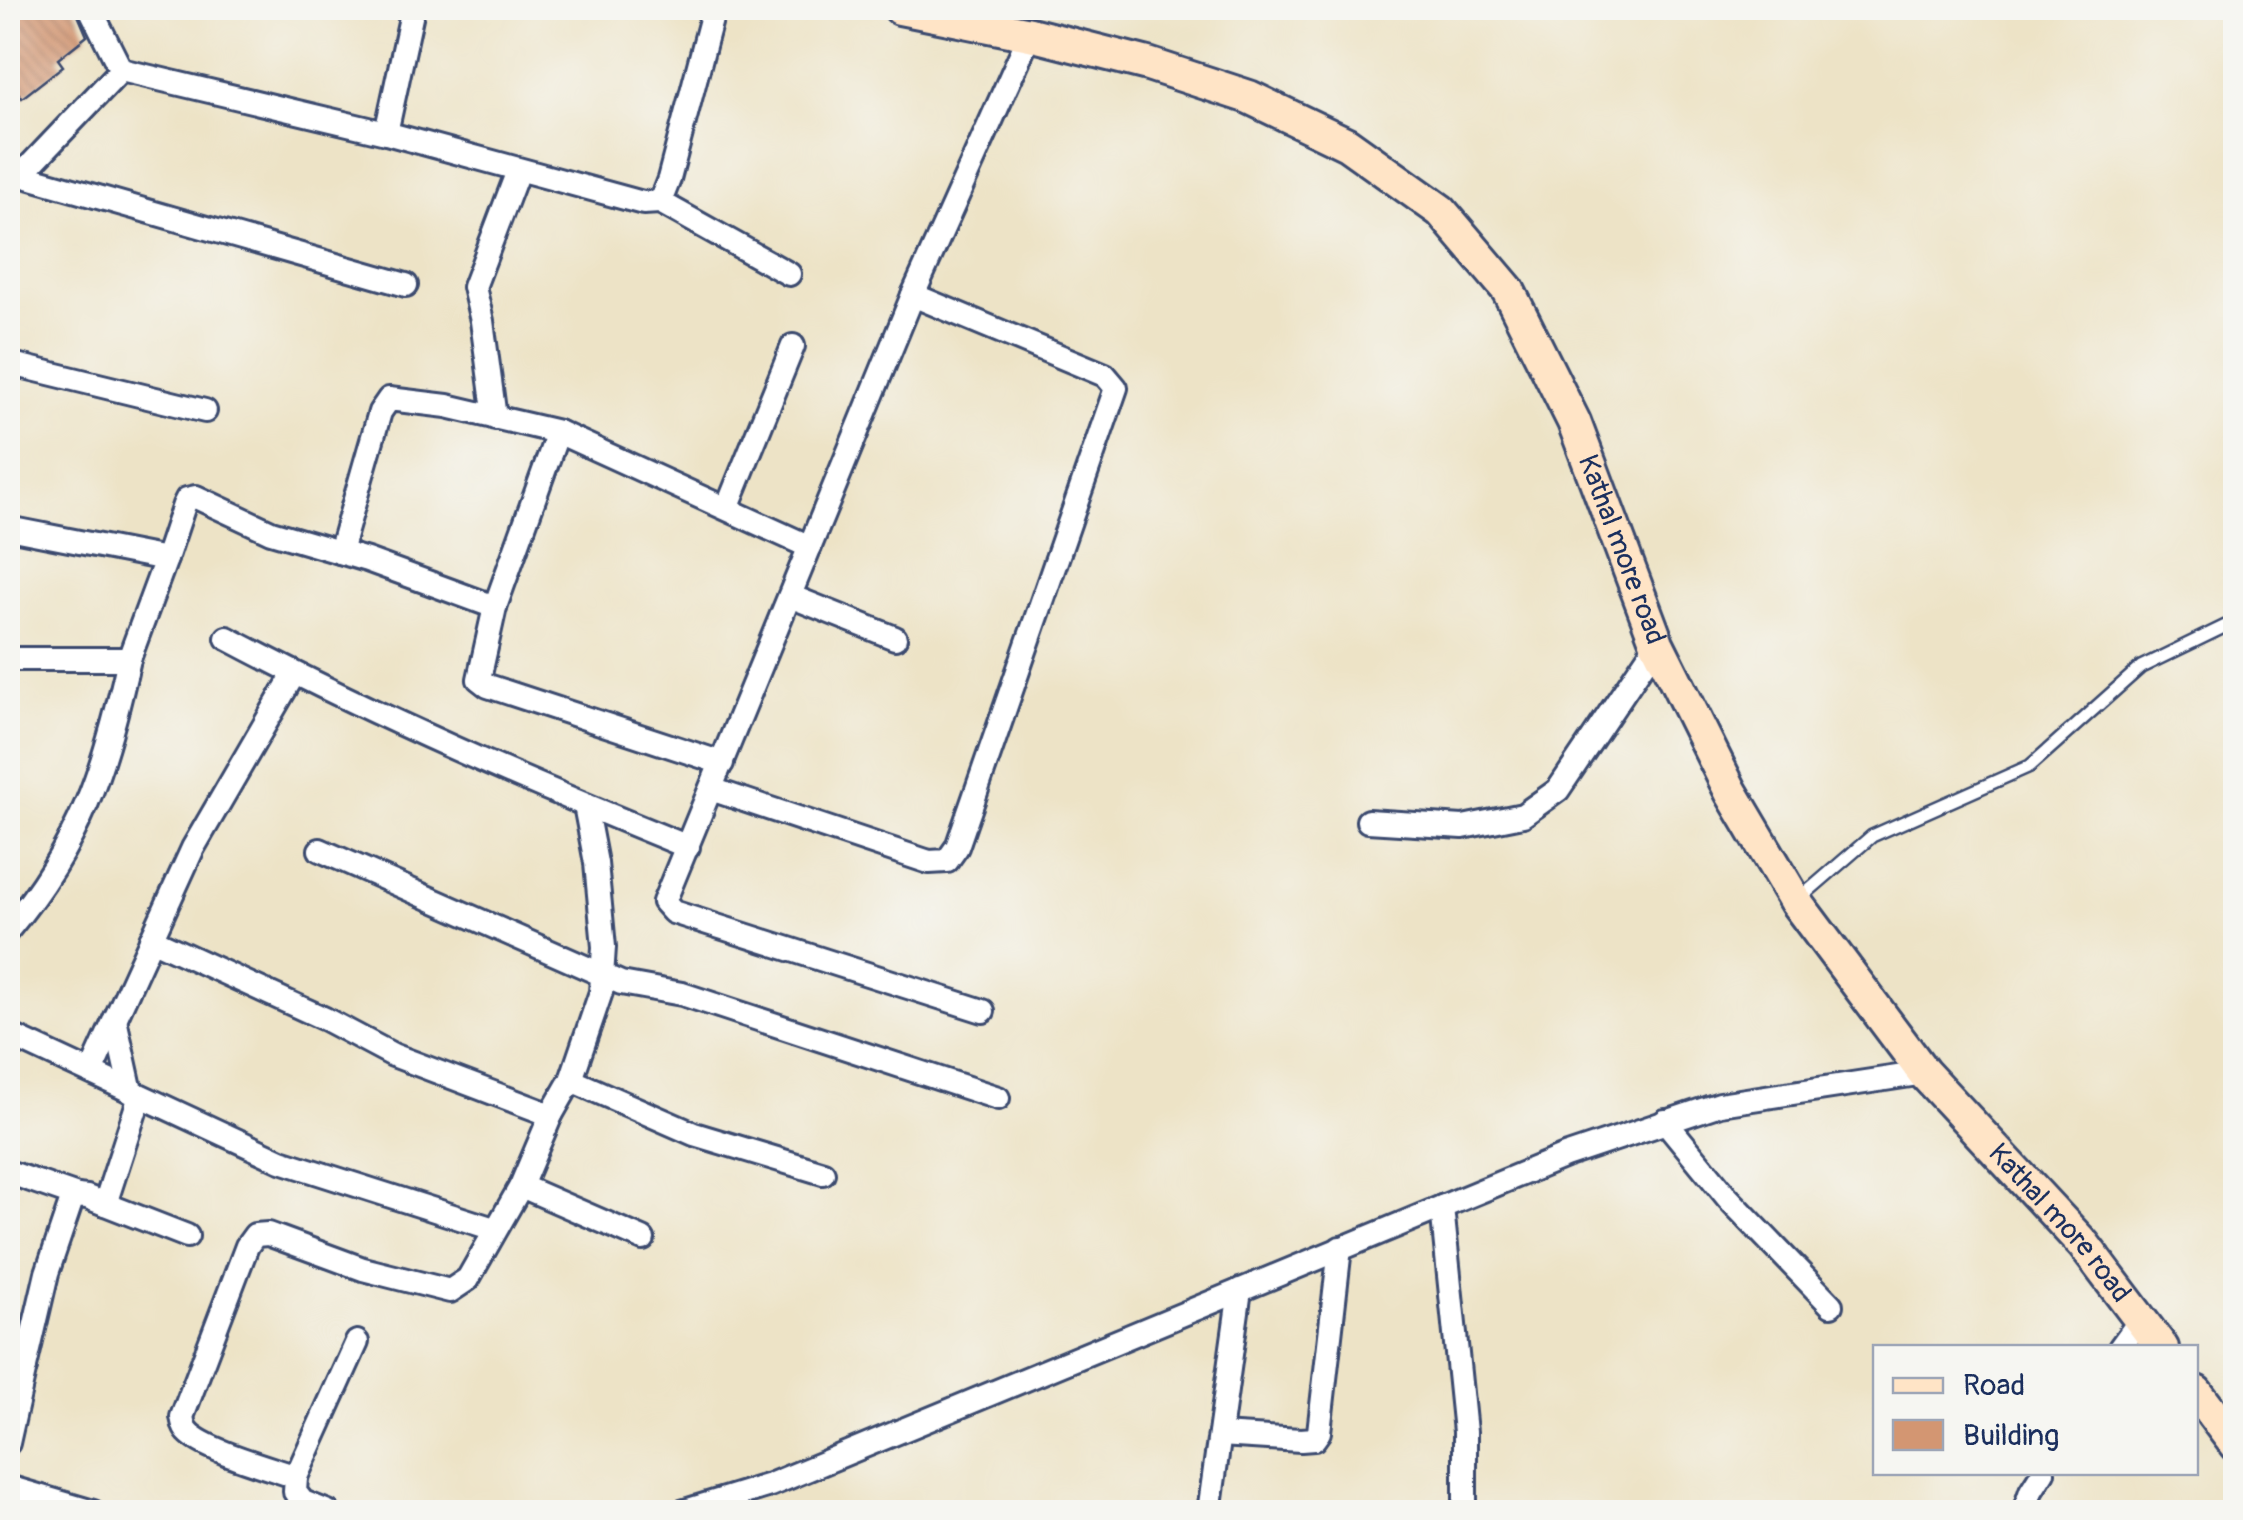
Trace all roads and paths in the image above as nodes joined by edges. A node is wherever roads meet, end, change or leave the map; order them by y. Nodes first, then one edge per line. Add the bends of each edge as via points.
1 (90, 8) edge
2 (413, 8) edge
3 (714, 8) edge
4 (900, 8) edge
5 (966, 14) edge
6 (1030, 34) junction
7 (122, 70) junction
8 (386, 133) junction
9 (518, 171) junction
10 (14, 180) edge
11 (660, 202) junction
12 (789, 274) dead end
13 (406, 285) dead end
14 (913, 295) junction
15 (792, 346) dead end
16 (8, 363) edge
17 (205, 411) dead end
18 (495, 418) junction
19 (558, 432) junction
20 (727, 508) junction
21 (8, 528) edge
22 (810, 547) junction
23 (340, 552) junction
24 (166, 558) junction
25 (790, 596) junction
26 (495, 606) junction
27 (2236, 621) edge
28 (227, 638) dead end
29 (896, 638) dead end
30 (1657, 643) junction
31 (8, 659) edge
32 (130, 659) junction
33 (294, 674) junction
34 (722, 763) junction
35 (712, 789) junction
36 (585, 805) junction
37 (1368, 822) dead end
38 (688, 847) junction
39 (320, 850) dead end
40 (1796, 902) junction
41 (8, 930) edge
42 (152, 939) junction
43 (602, 976) junction
44 (982, 1011) dead end
45 (115, 1019) junction
46 (8, 1034) edge
47 (91, 1072) junction
48 (1924, 1073) junction
49 (571, 1080) junction
50 (135, 1094) junction
51 (998, 1098) dead end
52 (551, 1115) junction
53 (1665, 1121) junction
54 (8, 1172) edge
55 (823, 1174) dead end
56 (522, 1186) junction
57 (76, 1196) junction
58 (104, 1204) junction
59 (1442, 1206) junction
60 (494, 1230) junction
61 (188, 1236) dead end
62 (643, 1239) dead end
63 (1340, 1248) junction
64 (1240, 1290) junction
65 (1831, 1306) dead end
66 (2140, 1319) junction
67 (357, 1342) dead end
68 (2122, 1345) edge
69 (2160, 1345) edge
70 (16, 1364) edge
71 (2198, 1395) edge
72 (1220, 1435) junction
73 (8, 1444) edge
74 (2236, 1445) edge
75 (2041, 1475) edge
76 (8, 1486) edge
77 (292, 1494) edge
78 (94, 1512) edge
79 (328, 1512) edge
80 (682, 1512) edge
81 (1210, 1512) edge
82 (1465, 1512) edge
83 (2024, 1512) edge

1 - 7 street
2 - 8 street
3 - 11 street
4 - 5 main road, Kathal more road
5 - 6 main road, Kathal more road
6 - 14 street
6 - 30 main road, Kathal more road via 1249,97 1347,144 1441,211 1508,290 1574,422
7 - 8 street
7 - 10 street
8 - 9 street
9 - 11 street
9 - 18 street via 474,287
10 - 13 street
11 - 12 street
14 - 22 street
14 - 35 street via 1105,375 1116,388 957,847 947,861 930,862
15 - 20 street
16 - 17 street
18 - 19 street
18 - 23 street via 389,398
19 - 20 street
19 - 26 street
20 - 22 street
21 - 24 street
22 - 25 street
23 - 24 street via 271,532 196,497 184,505
23 - 26 street
24 - 32 street
25 - 29 street
25 - 34 street
26 - 34 street via 480,679 488,686
27 - 40 lane via 2142,668 2030,766 1872,836
28 - 33 street
30 - 37 street via 1558,790 1522,815 1463,827
30 - 40 main road, Kathal more road via 1731,792
31 - 32 street
32 - 41 street via 84,816
33 - 36 street
33 - 42 street via 193,848
34 - 35 street
35 - 38 street
36 - 38 street
36 - 43 street via 596,863
38 - 44 street via 664,902 673,912
39 - 43 street
40 - 48 main road, Kathal more road
42 - 45 street
42 - 52 street via 393,1055
43 - 49 street
43 - 51 street via 682,994
45 - 47 street
45 - 50 street
46 - 47 street
47 - 50 street
48 - 53 street via 1720,1104
48 - 66 main road, Kathal more road via 2084,1244
49 - 52 street
49 - 55 street via 694,1134
50 - 58 street
50 - 60 street via 282,1161
52 - 56 street
53 - 59 street
53 - 65 street
54 - 57 street
56 - 60 street
56 - 62 street
57 - 58 street
57 - 70 street
58 - 61 street
59 - 63 street
59 - 82 street via 1465,1432
60 - 77 street via 468,1280 450,1291 362,1269 268,1234 250,1239 182,1417 184,1428
63 - 64 street
63 - 72 street via 1318,1432 1310,1440
64 - 72 street
64 - 80 street via 770,1485
66 - 68 street
66 - 69 main road, Kathal more road
67 - 77 street
70 - 73 street
71 - 74 main road
72 - 81 street
75 - 83 street
76 - 78 street
77 - 79 street

